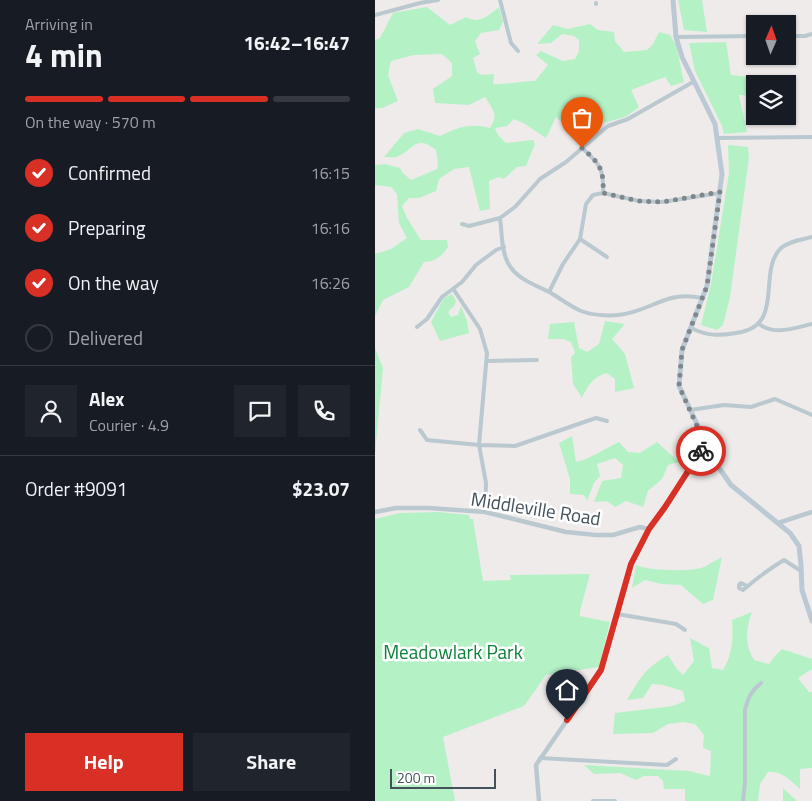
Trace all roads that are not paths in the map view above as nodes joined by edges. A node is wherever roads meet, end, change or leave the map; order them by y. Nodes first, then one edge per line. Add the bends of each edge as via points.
1 (438, 0) edge
2 (500, 0) edge
3 (673, 0) edge
4 (375, 15) edge
5 (812, 34) edge
6 (746, 36) edge
7 (796, 36) edge
8 (677, 37) junction
9 (518, 51) dead end
10 (693, 82) junction
11 (812, 137) edge
12 (717, 138) junction
13 (582, 148) junction
14 (720, 192) junction
15 (603, 193) junction
16 (500, 218) junction
17 (462, 224) dead end
18 (812, 237) edge
19 (580, 240) junction
20 (504, 247) junction
21 (607, 257) dead end
22 (454, 290) junction
23 (549, 292) junction
24 (703, 298) junction
25 (759, 324) junction
26 (812, 324) edge
27 (417, 327) dead end
28 (691, 328) junction
29 (487, 360) junction
30 (537, 360) dead end
31 (690, 410) junction
32 (812, 415) edge
33 (607, 420) dead end
34 (420, 430) dead end
35 (705, 444) junction
36 (479, 445) junction
37 (715, 462) junction
38 (691, 467) junction
39 (375, 512) edge
40 (485, 512) junction
41 (812, 512) edge
42 (778, 523) junction
43 (649, 529) junction
44 (801, 571) junction
45 (747, 586) dead end
46 (617, 614) junction
47 (812, 621) edge
48 (685, 630) dead end
49 (761, 683) dead end
50 (541, 758) junction
51 (675, 759) dead end
52 (539, 801) edge
53 (593, 801) edge
54 (615, 801) edge
55 (743, 801) edge

1 - 4 street
2 - 9 street via 511,43
3 - 8 main road
5 - 7 street
6 - 8 street
8 - 10 main road
10 - 12 main road via 715,124
10 - 13 street via 628,119 608,126
11 - 12 street
12 - 14 main road via 722,174
13 - 15 street via 596,160 602,171
13 - 16 street via 540,179 515,207
14 - 15 street via 662,202
14 - 24 main road
15 - 19 street via 593,195 586,204
16 - 17 street via 469,226
16 - 20 street
18 - 25 street via 788,243 775,256 767,303
19 - 21 street
19 - 23 street
20 - 22 street via 476,265
20 - 23 street via 513,270 529,283
22 - 27 street via 442,297 427,319
22 - 29 street via 480,329
23 - 24 street via 580,310 617,315 678,296
24 - 28 main road
25 - 26 street via 775,331
25 - 28 street via 719,336 702,334
28 - 31 main road via 682,350 679,386
29 - 30 street
29 - 36 street
31 - 32 street via 751,407 775,399
31 - 35 main road
33 - 36 street via 596,418 515,446
34 - 36 street via 427,440
35 - 37 main road
35 - 38 street
36 - 40 street via 486,483
37 - 38 street
37 - 42 main road via 731,485
38 - 43 street
39 - 40 street, Middleville Road via 396,508
40 - 43 street, Middleville Road via 566,532 613,535 640,527
41 - 42 street
42 - 44 main road via 799,546
43 - 46 street via 631,564
44 - 45 street via 784,560
44 - 47 main road via 801,590
46 - 48 street via 676,624
46 - 50 street via 601,670
49 - 55 street via 747,698 745,710
50 - 51 street via 667,765
50 - 52 street via 537,765
53 - 54 street

